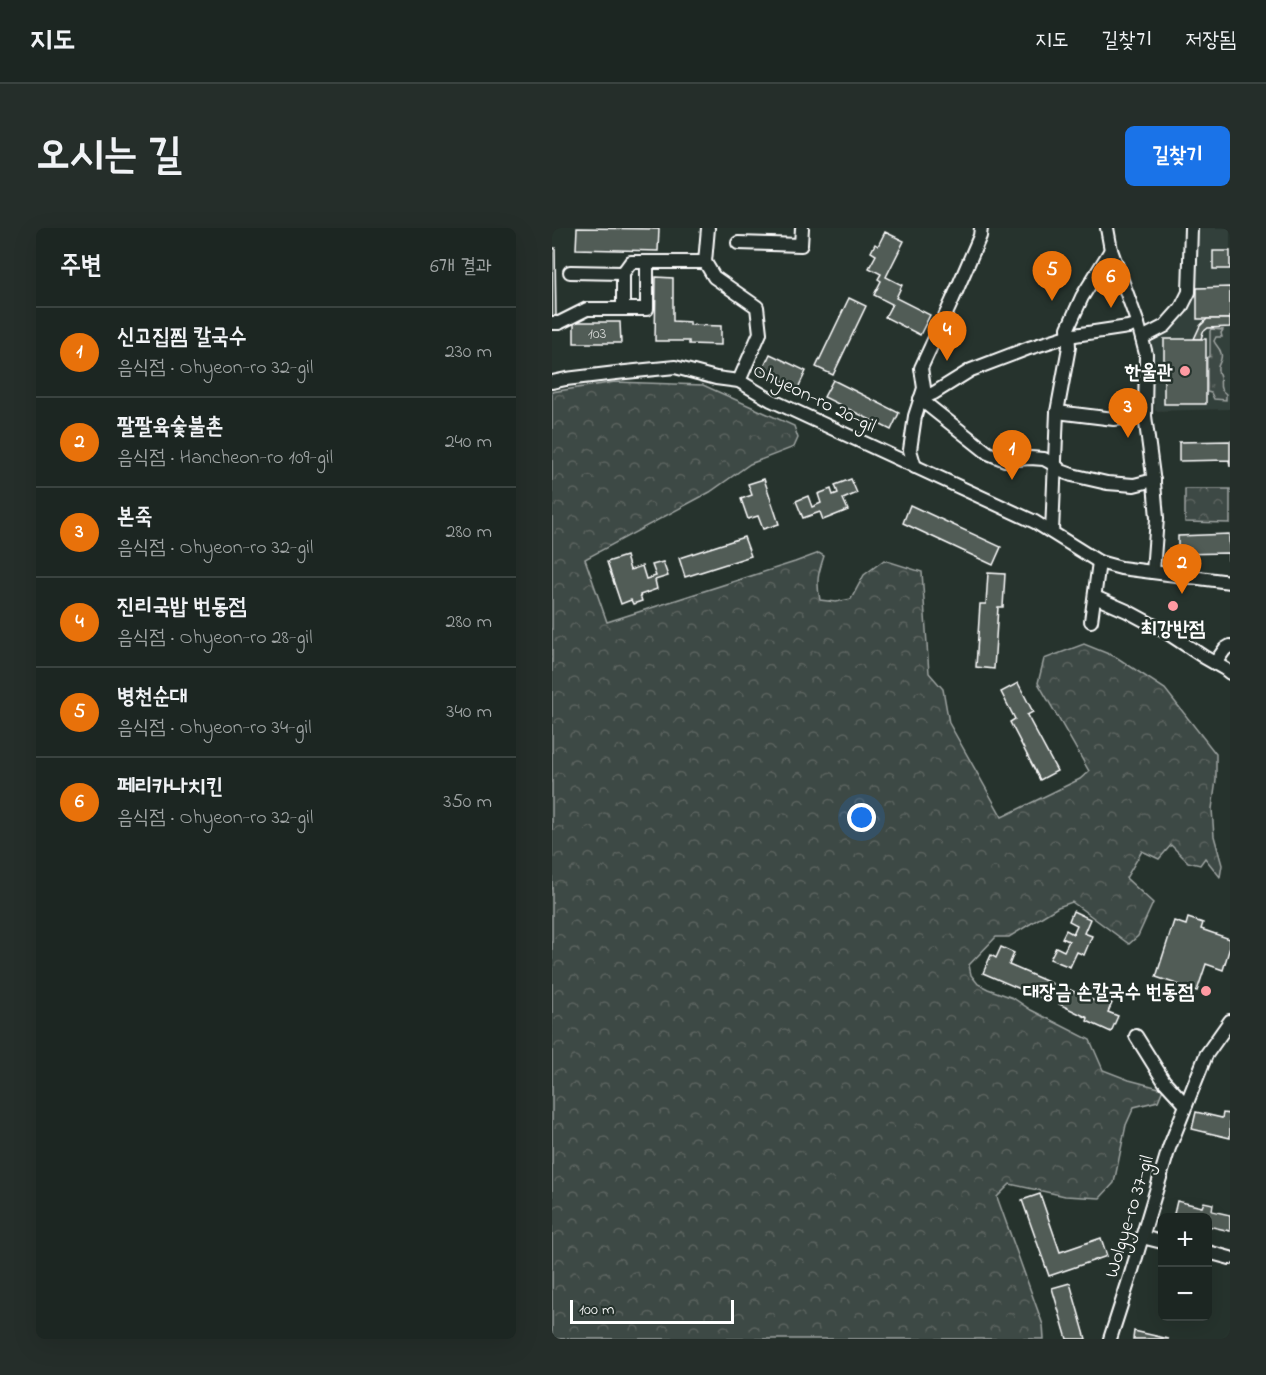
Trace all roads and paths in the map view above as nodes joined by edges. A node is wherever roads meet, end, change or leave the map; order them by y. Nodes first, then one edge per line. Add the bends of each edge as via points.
1 (708, 228) edge
2 (802, 228) edge
3 (981, 228) edge
4 (1107, 228) edge
5 (1191, 228) edge
6 (738, 243) dead end
7 (1111, 250) junction
8 (646, 262) junction
9 (705, 262) junction
10 (570, 272) dead end
11 (622, 273) junction
12 (623, 309) junction
13 (552, 323) edge
14 (1138, 324) junction
15 (1068, 336) junction
16 (1142, 338) junction
17 (739, 381) junction
18 (552, 382) edge
19 (920, 399) junction
20 (1058, 412) junction
21 (1145, 416) junction
22 (1056, 465) junction
23 (915, 467) junction
24 (1154, 480) junction
25 (1052, 532) junction
26 (1099, 562) junction
27 (1153, 572) junction
28 (1230, 582) edge
29 (1095, 597) junction
30 (1091, 621) dead end
31 (1230, 646) edge
32 (1215, 663) junction
33 (1230, 673) edge
34 (1230, 1021) edge
35 (1136, 1036) dead end
36 (1186, 1105) junction
37 (1142, 1237) junction
38 (1158, 1241) edge
39 (1212, 1253) edge
40 (1230, 1258) edge
41 (1110, 1339) edge

1 - 9 street
2 - 6 street via 801,244
3 - 19 street via 921,368 924,388
4 - 7 street
5 - 16 street via 1189,292 1165,326
7 - 14 street
7 - 15 street via 1082,297
8 - 9 street
8 - 11 street via 631,262
8 - 12 street via 646,309
9 - 17 street via 714,277 757,307 760,333
10 - 11 street
11 - 12 street
12 - 13 street via 587,309
14 - 15 street
14 - 16 street
15 - 19 street via 971,370
15 - 20 street
16 - 21 street via 1146,354
17 - 18 street, Ohyeon-ro 20-gil via 675,367
17 - 23 street, Ohyeon-ro 20-gil via 771,400
19 - 22 street via 988,453 1005,460 1044,459
19 - 23 street via 910,450
20 - 21 street via 1114,419
20 - 22 street
21 - 24 street
22 - 24 street via 1072,475 1107,483 1134,485
22 - 25 street
23 - 25 street, Ohyeon-ro 20-gil
24 - 27 street
25 - 26 street, Ohyeon-ro 20-gil
26 - 27 street, Ohyeon-ro 20-gil
26 - 29 street
27 - 28 street, Ohyeon-ro 20-gil
29 - 30 street
29 - 32 street via 1166,632
31 - 32 street
32 - 33 street
34 - 36 street, Wolgye-ro 37-gil via 1206,1055
35 - 36 street via 1164,1081
36 - 37 street, Wolgye-ro 37-gil
37 - 38 street
37 - 41 street, Wolgye-ro 37-gil
39 - 40 street

